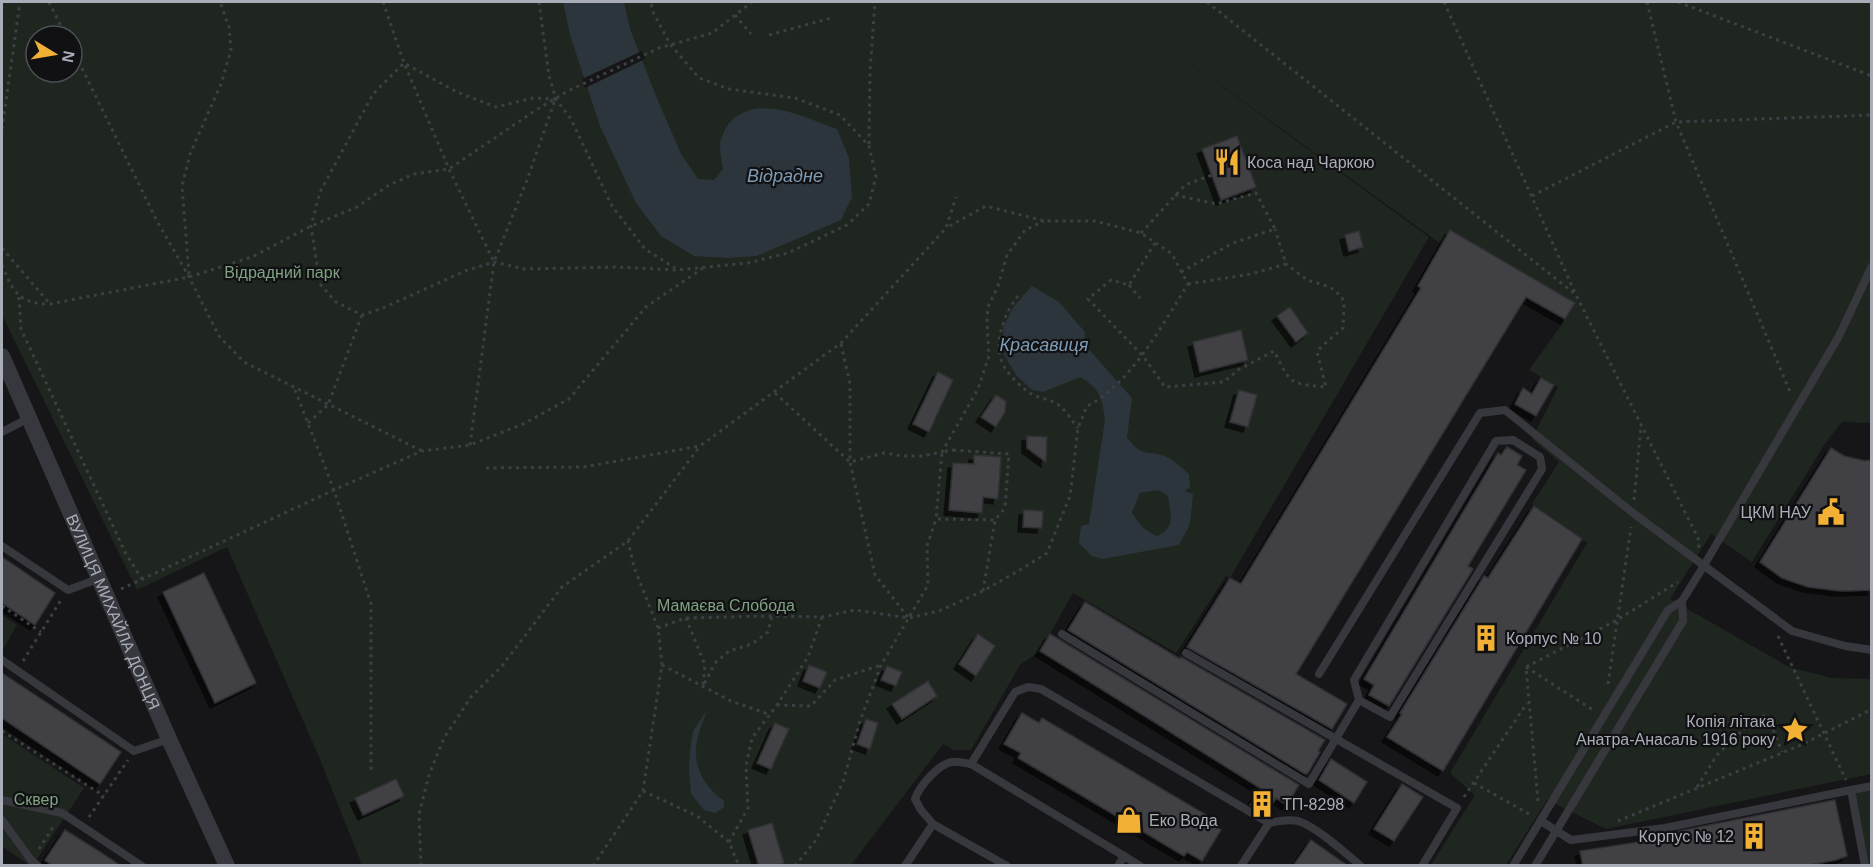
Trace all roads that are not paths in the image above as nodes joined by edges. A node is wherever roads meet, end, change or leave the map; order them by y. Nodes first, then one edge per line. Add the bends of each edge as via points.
1 (1872, 266) edge
2 (2, 356) edge
3 (29, 418) junction
4 (2, 432) edge
5 (2, 546) edge
6 (1703, 567) junction
7 (98, 579) junction
8 (1682, 601) junction
9 (1062, 634) dead end
10 (1872, 650) edge
11 (1186, 653) dead end
12 (2, 660) edge
13 (1319, 674) dead end
14 (1359, 700) junction
15 (169, 739) junction
16 (1335, 739) junction
17 (971, 764) junction
18 (1872, 786) edge
19 (1851, 790) junction
20 (2, 800) edge
21 (2, 820) edge
22 (1540, 820) junction
23 (1269, 823) junction
24 (933, 824) junction
25 (1556, 831) junction
26 (1124, 856) junction
27 (35, 863) edge
28 (142, 866) edge
29 (227, 866) edge
30 (905, 866) edge
31 (1007, 866) edge
32 (1118, 866) edge
33 (1140, 866) edge
34 (1241, 866) edge
35 (1361, 866) edge
36 (1422, 866) edge
37 (1513, 866) edge
38 (1535, 866) edge
39 (1865, 866) edge

1 - 6 lane via 1839,336
2 - 3 street, ВУЛИЦЯ МИХАЙЛА ДОНЦЯ
3 - 4 lane
3 - 7 street, ВУЛИЦЯ МИХАЙЛА ДОНЦЯ
5 - 7 lane via 68,590
6 - 8 lane
6 - 10 lane via 1792,631
6 - 13 lane via 1504,410 1480,413
7 - 15 street, ВУЛИЦЯ МИХАЙЛА ДОНЦЯ
8 - 22 lane via 1668,610
8 - 25 lane via 1683,621
9 - 16 lane via 1309,784
11 - 16 lane
12 - 15 lane via 134,751
14 - 14 lane via 1354,680 1496,441 1513,440 1540,457 1542,469 1390,717
14 - 16 lane
15 - 29 street, ВУЛИЦЯ МИХАЙЛА ДОНЦЯ
16 - 36 lane via 1457,808
17 - 23 lane via 1016,692 1028,687 1041,689
17 - 24 lane via 942,765 918,790 915,800
17 - 26 lane
18 - 19 lane
19 - 25 lane via 1608,836 1571,840
19 - 39 lane
20 - 28 lane via 62,813
21 - 27 lane
22 - 25 lane
22 - 37 lane
23 - 34 lane
23 - 35 lane via 1298,822
24 - 30 lane
24 - 31 lane
25 - 38 lane
26 - 32 lane
26 - 33 lane

